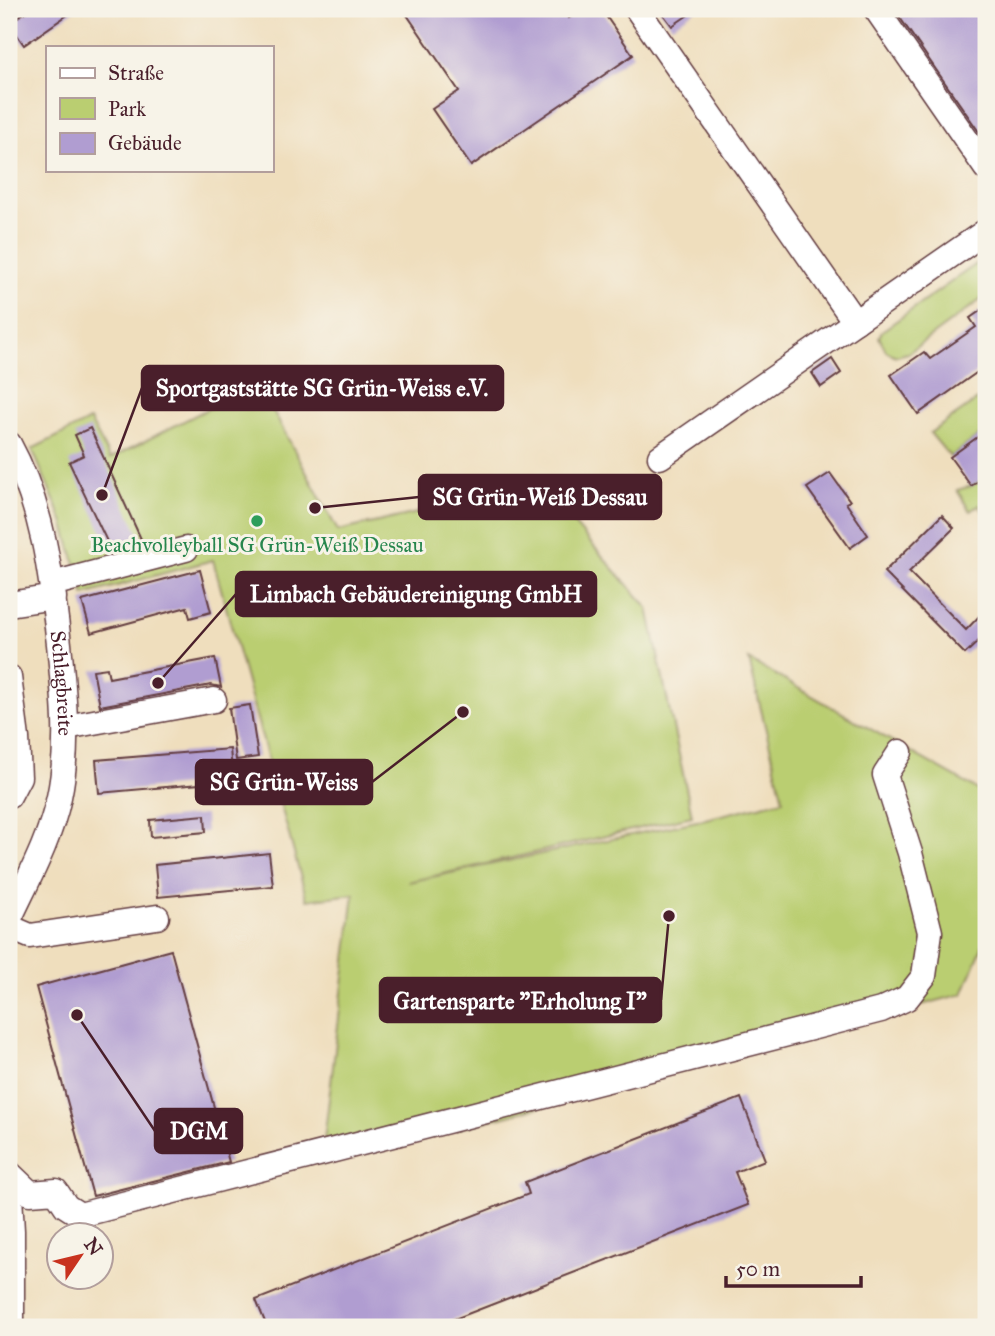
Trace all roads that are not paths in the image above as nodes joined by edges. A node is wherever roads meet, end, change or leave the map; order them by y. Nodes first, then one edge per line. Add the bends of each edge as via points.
1 (637, 9) edge
2 (876, 9) edge
3 (986, 168) edge
4 (986, 231) edge
5 (855, 322) junction
6 (9, 444) edge
7 (660, 457) dead end
8 (186, 549) dead end
9 (53, 591) junction
10 (9, 604) edge
11 (9, 677) edge
12 (214, 700) dead end
13 (66, 727) junction
14 (900, 752) dead end
15 (9, 796) edge
16 (157, 917) dead end
17 (9, 920) edge
18 (9, 927) edge
19 (9, 1176) edge
20 (10, 1271) edge
21 (12, 1327) edge

1 - 5 street
2 - 3 street
4 - 5 street
5 - 7 street
6 - 9 street, Schlagbreite via 40,521
8 - 9 street
9 - 10 street
9 - 13 street, Schlagbreite
11 - 15 street via 19,777
12 - 13 street
13 - 17 street, Schlagbreite via 59,800
14 - 19 street via 885,775 930,932 924,976 907,998 881,1010 80,1215 66,1206 56,1191 30,1193
16 - 18 street via 30,936
19 - 20 street
20 - 21 street

